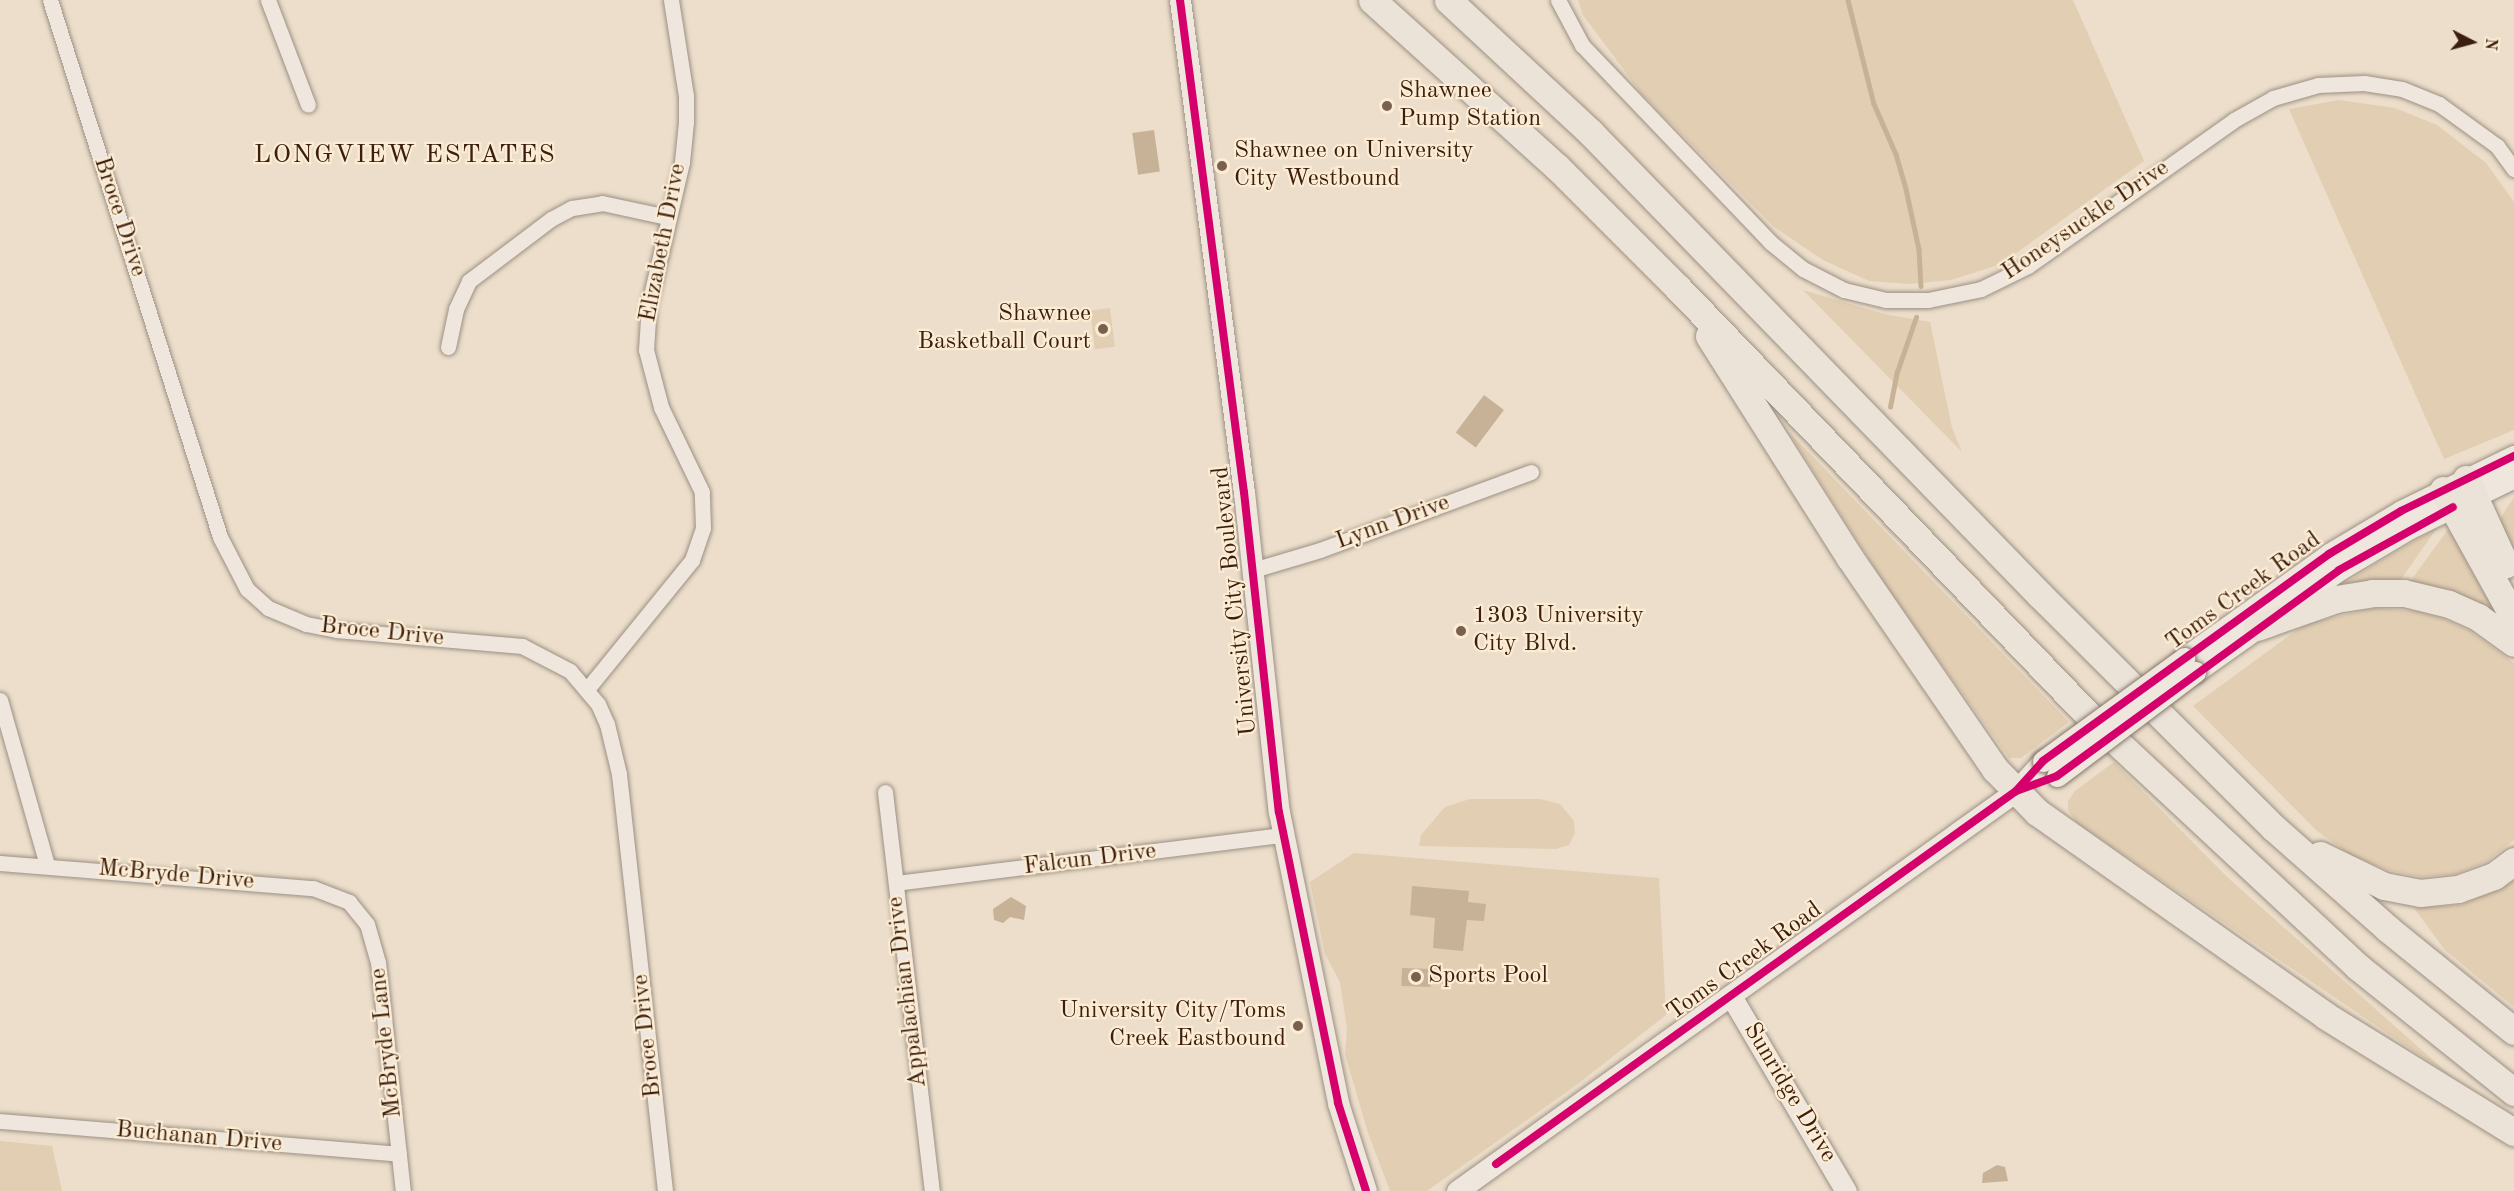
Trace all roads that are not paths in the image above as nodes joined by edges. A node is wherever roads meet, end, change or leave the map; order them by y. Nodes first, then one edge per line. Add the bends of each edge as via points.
1 (50, 0) edge
2 (268, 0) edge
3 (671, 0) edge
4 (1180, 0) edge
5 (1372, 0) edge
6 (1448, 0) edge
7 (1558, 0) edge
8 (308, 105) dead end
9 (2514, 169) edge
10 (667, 218) junction
11 (1678, 288) junction
12 (448, 347) dead end
13 (2514, 456) edge
14 (1531, 472) dead end
15 (2514, 477) edge
16 (2459, 493) junction
17 (1253, 570) junction
18 (2514, 581) edge
19 (2514, 618) edge
20 (2257, 627) junction
21 (2514, 643) edge
22 (2189, 665) junction
23 (588, 688) junction
24 (0, 700) edge
25 (2016, 791) junction
26 (885, 792) dead end
27 (2274, 828) junction
28 (1283, 835) junction
29 (2514, 861) edge
30 (0, 863) edge
31 (47, 865) junction
32 (896, 883) junction
33 (349, 902) joint
34 (1731, 996) junction
35 (2514, 1031) edge
36 (2514, 1092) edge
37 (0, 1121) edge
38 (2514, 1132) edge
39 (399, 1154) junction
40 (403, 1191) edge
41 (665, 1191) edge
42 (932, 1191) edge
43 (1366, 1191) edge
44 (1457, 1191) edge
45 (1846, 1191) edge

1 - 23 street, Broce Drive via 220,537 247,589 278,613 316,626 522,646 555,660
2 - 8 street
3 - 10 street, Elizabeth Drive via 686,96 686,122
4 - 17 main road, University City Boulevard
5 - 11 highway via 1548,159
6 - 27 highway via 1590,132 2040,595
7 - 9 street, Honeysuckle Drive via 1582,45 1770,242 1803,269 1844,290 1886,300 1928,300 1982,288 2028,266 2234,120 2273,98 2318,85 2364,82 2402,89 2439,104 2497,146
10 - 12 street via 602,203 572,208 551,219 469,281 456,309
10 - 23 street, Elizabeth Drive via 649,304 646,350 661,407 702,492 703,528 692,560
11 - 25 highway via 1850,558 1995,769
11 - 36 highway via 2090,717 2358,967
13 - 16 main road, Toms Creek Road
14 - 17 street, Lynn Drive via 1320,550
15 - 16 main road, Toms Creek Road
16 - 18 highway
16 - 19 highway
16 - 20 main road, Toms Creek Road
16 - 22 main road, Toms Creek Road via 2329,554
17 - 28 main road, University City Boulevard
20 - 21 highway via 2336,599 2404,593 2449,604 2478,617
20 - 22 main road, Toms Creek Road
22 - 25 main road, Toms Creek Road, bridge
23 - 41 street, Broce Drive via 607,724 617,762
24 - 31 street
25 - 34 main road, Toms Creek Road
25 - 38 highway via 2056,828 2245,962 2406,1068
26 - 32 street, Appalachian Drive
27 - 29 highway via 2344,869 2384,886 2420,893 2458,889 2494,876
27 - 35 highway via 2388,929
28 - 32 street, Falcun Drive
28 - 43 main road, University City Boulevard via 1338,1103
30 - 31 street, McBryde Drive
31 - 33 street, McBryde Drive via 313,888
32 - 42 street, Appalachian Drive
33 - 39 street, McBryde Lane via 367,924 378,962
34 - 44 main road, Toms Creek Road
34 - 45 main road, Sunridge Drive
37 - 39 street, Buchanan Drive
39 - 40 street, McBryde Lane

